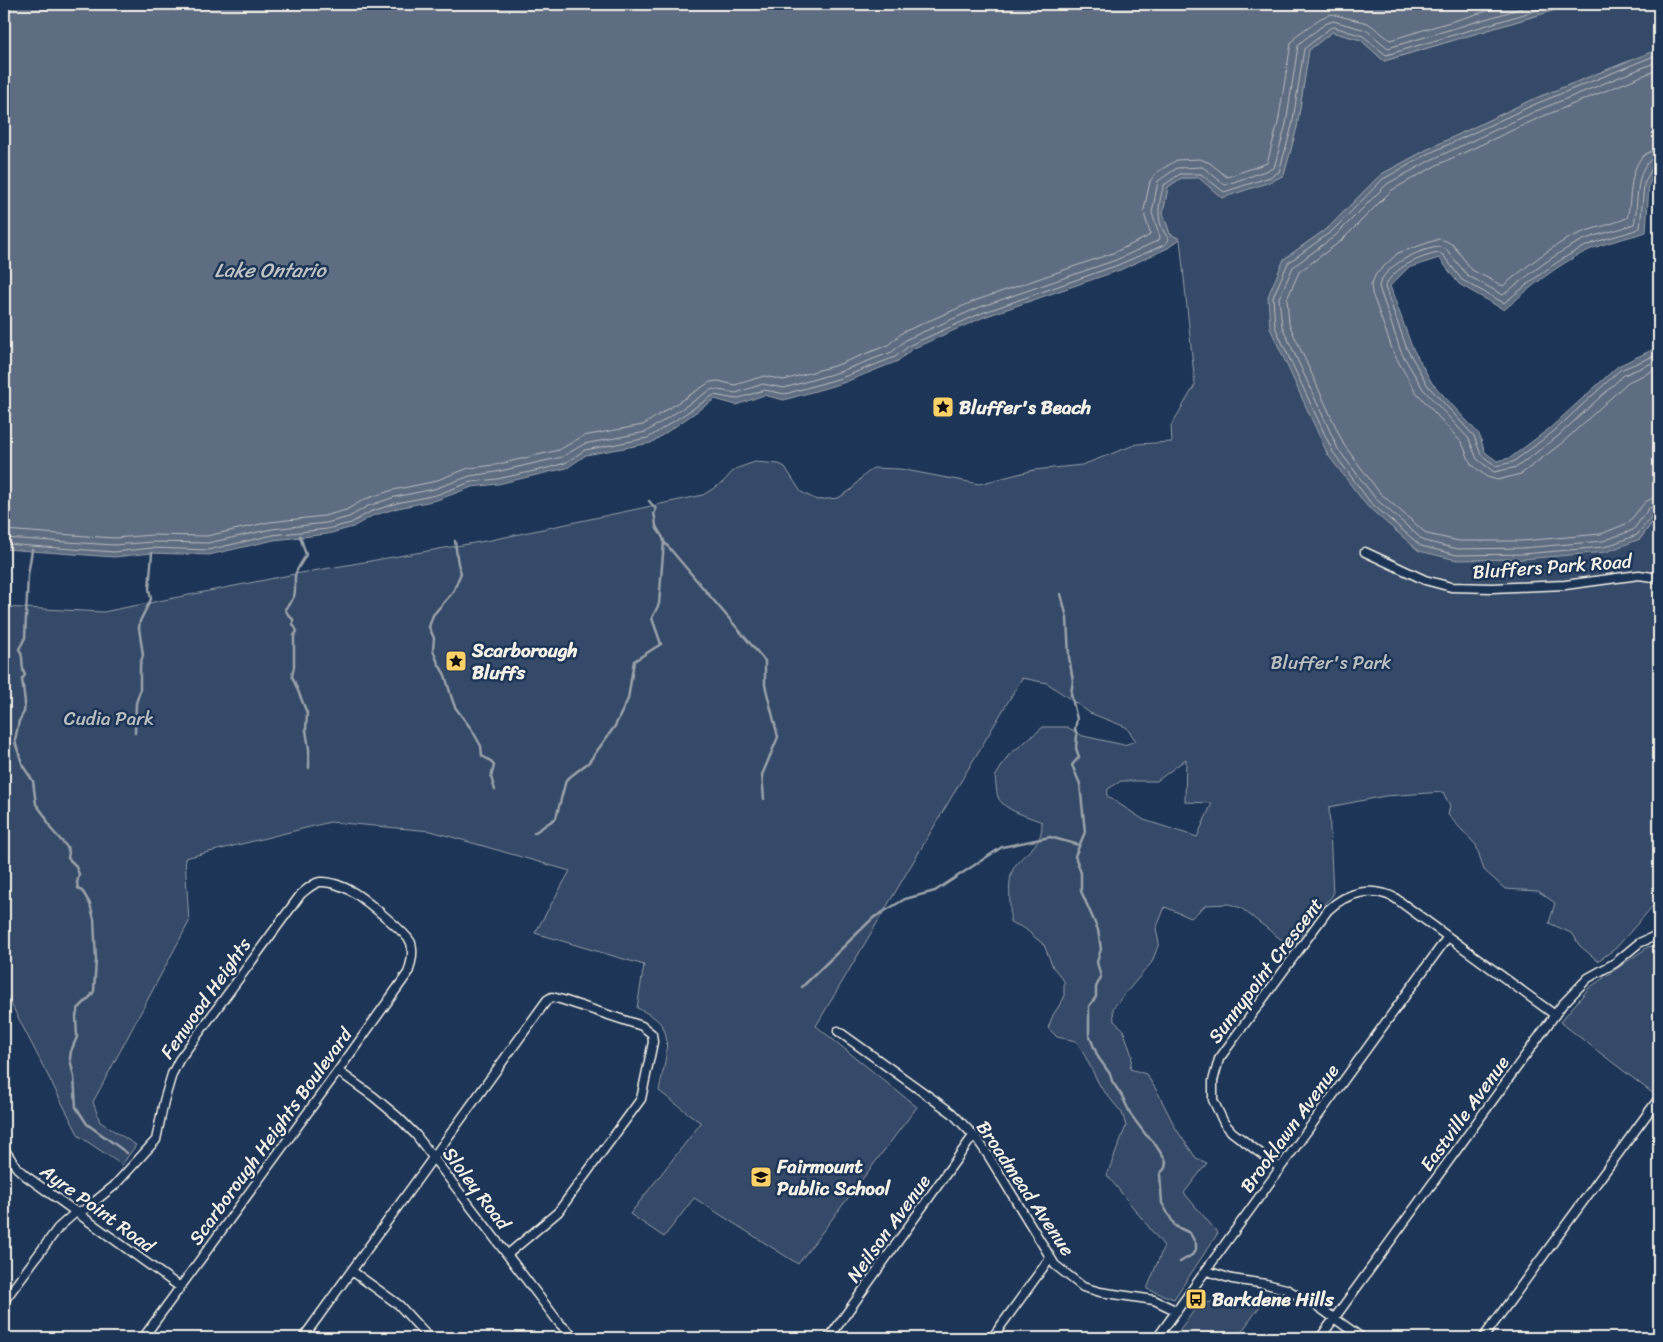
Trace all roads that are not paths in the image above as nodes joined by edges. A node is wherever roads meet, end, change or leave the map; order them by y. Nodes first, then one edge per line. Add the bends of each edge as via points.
1 (1365, 552) dead end
2 (1659, 578) edge
3 (321, 882) joint
4 (1448, 938) junction
5 (1659, 938) edge
6 (1555, 1015) junction
7 (838, 1031) dead end
8 (338, 1072) junction
9 (1659, 1098) edge
10 (973, 1136) junction
11 (4, 1149) edge
12 (434, 1157) junction
13 (1280, 1168) junction
14 (76, 1212) junction
15 (508, 1254) junction
16 (1050, 1258) junction
17 (352, 1271) junction
18 (1207, 1271) junction
19 (180, 1287) junction
20 (4, 1301) edge
21 (1177, 1311) junction
22 (1335, 1318) junction
23 (143, 1338) edge
24 (303, 1338) edge
25 (429, 1338) edge
26 (576, 1338) edge
27 (829, 1338) edge
28 (992, 1338) edge
29 (1157, 1338) edge
30 (1320, 1338) edge
31 (1362, 1338) edge
32 (1483, 1338) edge

1 - 2 street, Bluffers Park Road via 1424,580 1451,587 1566,585 1639,575
3 - 8 street, Scarborough Heights Boulevard via 337,884 354,892 407,937 412,948 408,973
3 - 14 street, Fenwood Heights via 307,888 290,907 179,1060 164,1101 156,1140 114,1186 84,1210
4 - 6 street, Sunnypoint Crescent
4 - 13 street, Brooklawn Avenue
4 - 13 street, Sunnypoint Crescent via 1395,898 1370,891 1348,895 1334,904 1297,952 1220,1059 1213,1081 1212,1100 1224,1123
5 - 6 street, Eastville Avenue via 1639,943 1615,963 1588,978
6 - 22 street, Eastville Avenue
7 - 10 street, Broadmead Avenue via 952,1113
8 - 12 street, Sloley Road via 398,1117
8 - 19 street, Scarborough Heights Boulevard
9 - 32 street
10 - 16 street, Broadmead Avenue via 988,1155
10 - 27 street, Neilson Avenue
11 - 14 street, Ayre Point Road via 26,1176
12 - 15 street, Sloley Road
12 - 15 street via 542,1006 552,997 642,1026 652,1034 641,1099 558,1212
12 - 17 street
13 - 18 street, Brooklawn Avenue
14 - 19 street, Ayre Point Road
14 - 20 street, Fenwood Heights via 58,1228
15 - 26 street, Sloley Road via 560,1324
16 - 21 street, Broadmead Avenue via 1084,1287 1154,1300
16 - 28 street
17 - 24 street
17 - 25 street via 399,1304
18 - 21 street, Brooklawn Avenue
18 - 22 street via 1286,1289
19 - 23 street, Scarborough Heights Boulevard
21 - 29 street, Brooklawn Avenue
22 - 30 street, Eastville Avenue
22 - 31 street

